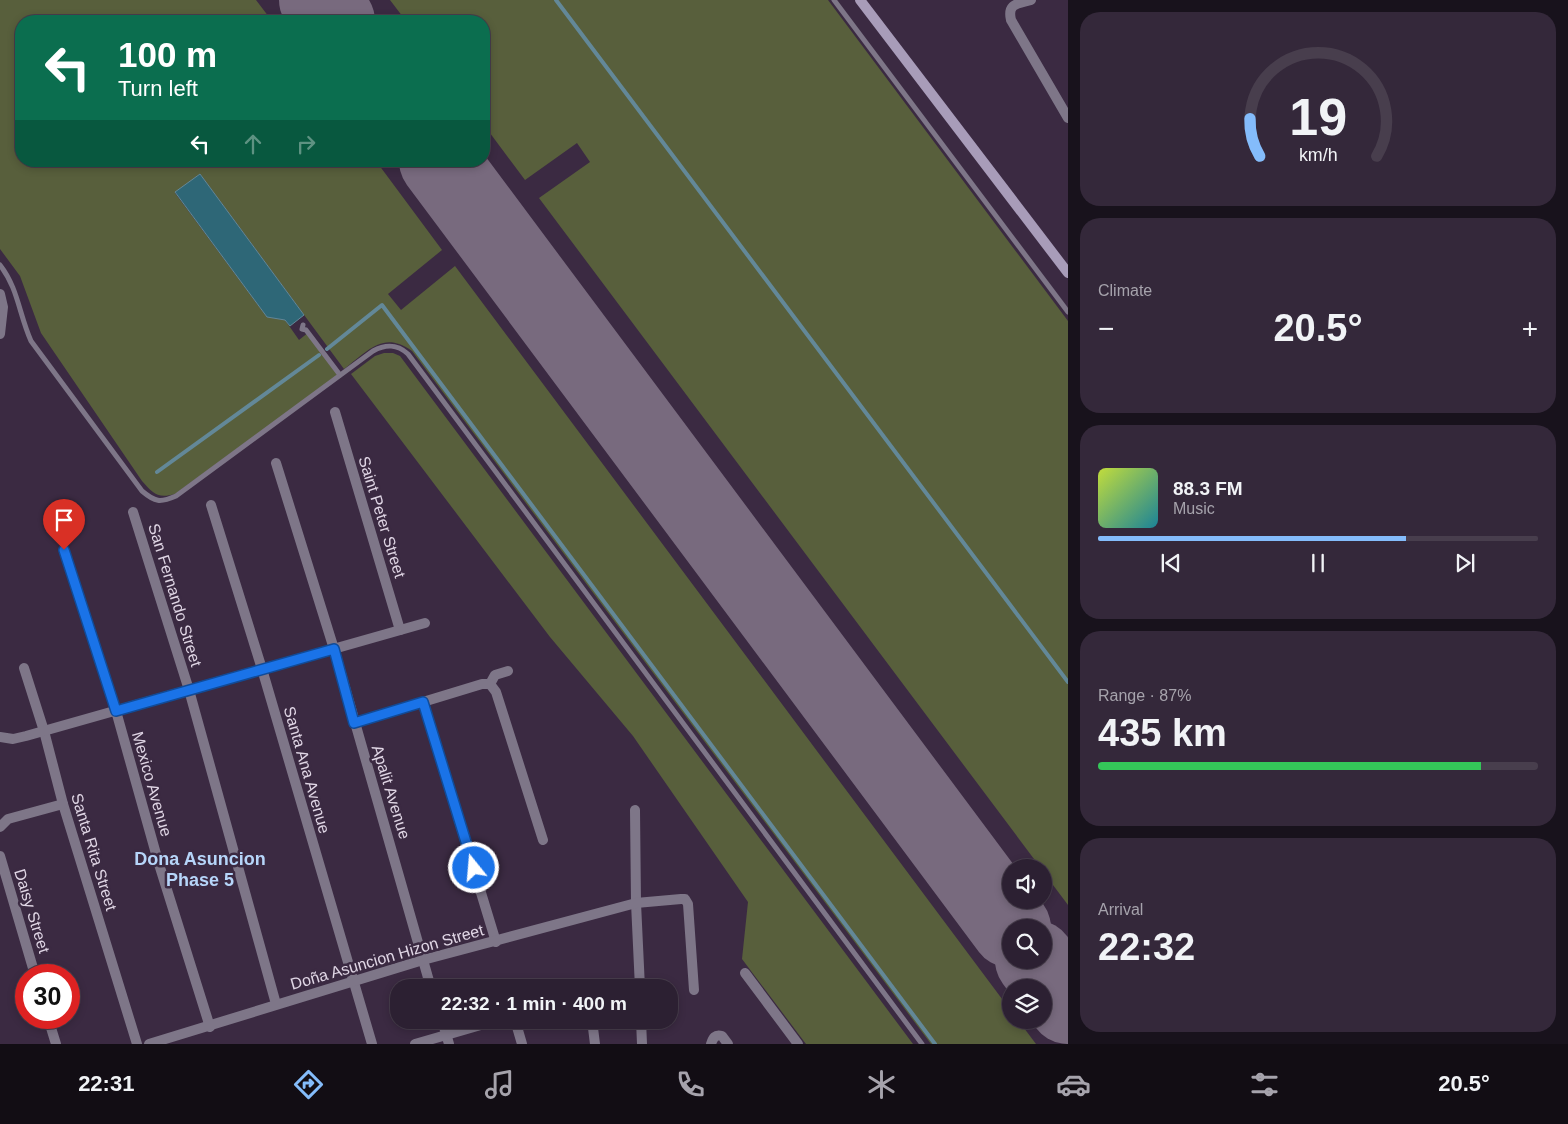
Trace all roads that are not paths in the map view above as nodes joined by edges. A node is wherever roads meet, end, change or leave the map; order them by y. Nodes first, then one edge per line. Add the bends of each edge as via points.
1 (834, 0) edge
2 (860, 0) edge
3 (1031, 0) edge
4 (1068, 118) edge
5 (0, 265) edge
6 (1068, 273) edge
7 (0, 294) edge
8 (1068, 312) edge
9 (306, 330) dead end
10 (0, 334) edge
11 (340, 375) junction
12 (335, 412) dead end
13 (276, 463) dead end
14 (211, 505) dead end
15 (133, 512) dead end
16 (64, 550) dead end
17 (425, 623) dead end
18 (400, 630) junction
19 (334, 649) junction
20 (24, 668) dead end
21 (262, 669) junction
22 (508, 671) dead end
23 (490, 684) junction
24 (189, 690) junction
25 (423, 702) junction
26 (116, 711) junction
27 (354, 723) junction
28 (44, 731) junction
29 (0, 738) edge
30 (64, 804) junction
31 (635, 810) dead end
32 (0, 827) edge
33 (543, 840) dead end
34 (0, 856) edge
35 (636, 903) junction
36 (496, 942) junction
37 (423, 960) junction
38 (33, 964) edge
39 (744, 973) dead end
40 (429, 979) edge
41 (640, 979) edge
42 (354, 980) junction
43 (694, 990) dead end
44 (276, 1004) junction
45 (210, 1027) junction
46 (51, 1029) edge
47 (476, 1029) edge
48 (518, 1029) edge
49 (593, 1029) edge
50 (641, 1029) edge
51 (448, 1040) edge
52 (56, 1044) edge
53 (136, 1044) edge
54 (148, 1044) edge
55 (372, 1044) edge
56 (415, 1044) edge
57 (522, 1044) edge
58 (595, 1044) edge
59 (642, 1044) edge
60 (711, 1044) edge
61 (728, 1044) edge
62 (798, 1044) edge
63 (922, 1044) edge

1 - 8 lane
2 - 6 main road
3 - 4 street via 1014,5 1010,10 1012,20
5 - 11 lane via 18,297 31,341 142,491 155,501 176,496
7 - 10 street via 3,307
9 - 11 lane
11 - 63 lane via 380,346 395,346 408,354
12 - 18 street, Saint Peter Street
13 - 19 street, Apalit Avenue
14 - 21 street, Santa Ana Avenue
15 - 24 street, San Fernando Street
16 - 26 street, Mexico Avenue
17 - 18 street
18 - 19 street
19 - 21 street
19 - 27 street, Apalit Avenue
20 - 28 street, Santa Rita Street
21 - 24 street
21 - 42 street, Santa Ana Avenue
22 - 23 street via 495,675
23 - 25 street
23 - 33 street via 496,692
24 - 26 street
24 - 44 street, San Fernando Street
25 - 27 street
25 - 36 street
26 - 28 street
26 - 45 street, Mexico Avenue via 158,861
27 - 37 street, Apalit Avenue
28 - 29 street via 13,739
28 - 30 street, Santa Rita Street
30 - 32 street via 8,819
30 - 53 street, Santa Rita Street
31 - 35 street
34 - 38 street, Daisy Street
35 - 36 street, Doña Asuncion Hizon Street
35 - 41 street
35 - 43 street, Doña Asuncion Hizon Street via 688,901
36 - 37 street, Doña Asuncion Hizon Street
37 - 40 street, Apalit Avenue
37 - 42 street, Doña Asuncion Hizon Street
39 - 62 street
42 - 44 street, Doña Asuncion Hizon Street
42 - 55 street, Santa Ana Avenue
44 - 45 street, Doña Asuncion Hizon Street
45 - 54 street, Doña Asuncion Hizon Street
46 - 52 street
47 - 51 street
48 - 57 street
49 - 58 street
50 - 59 street
51 - 56 street
60 - 61 street via 718,1035

